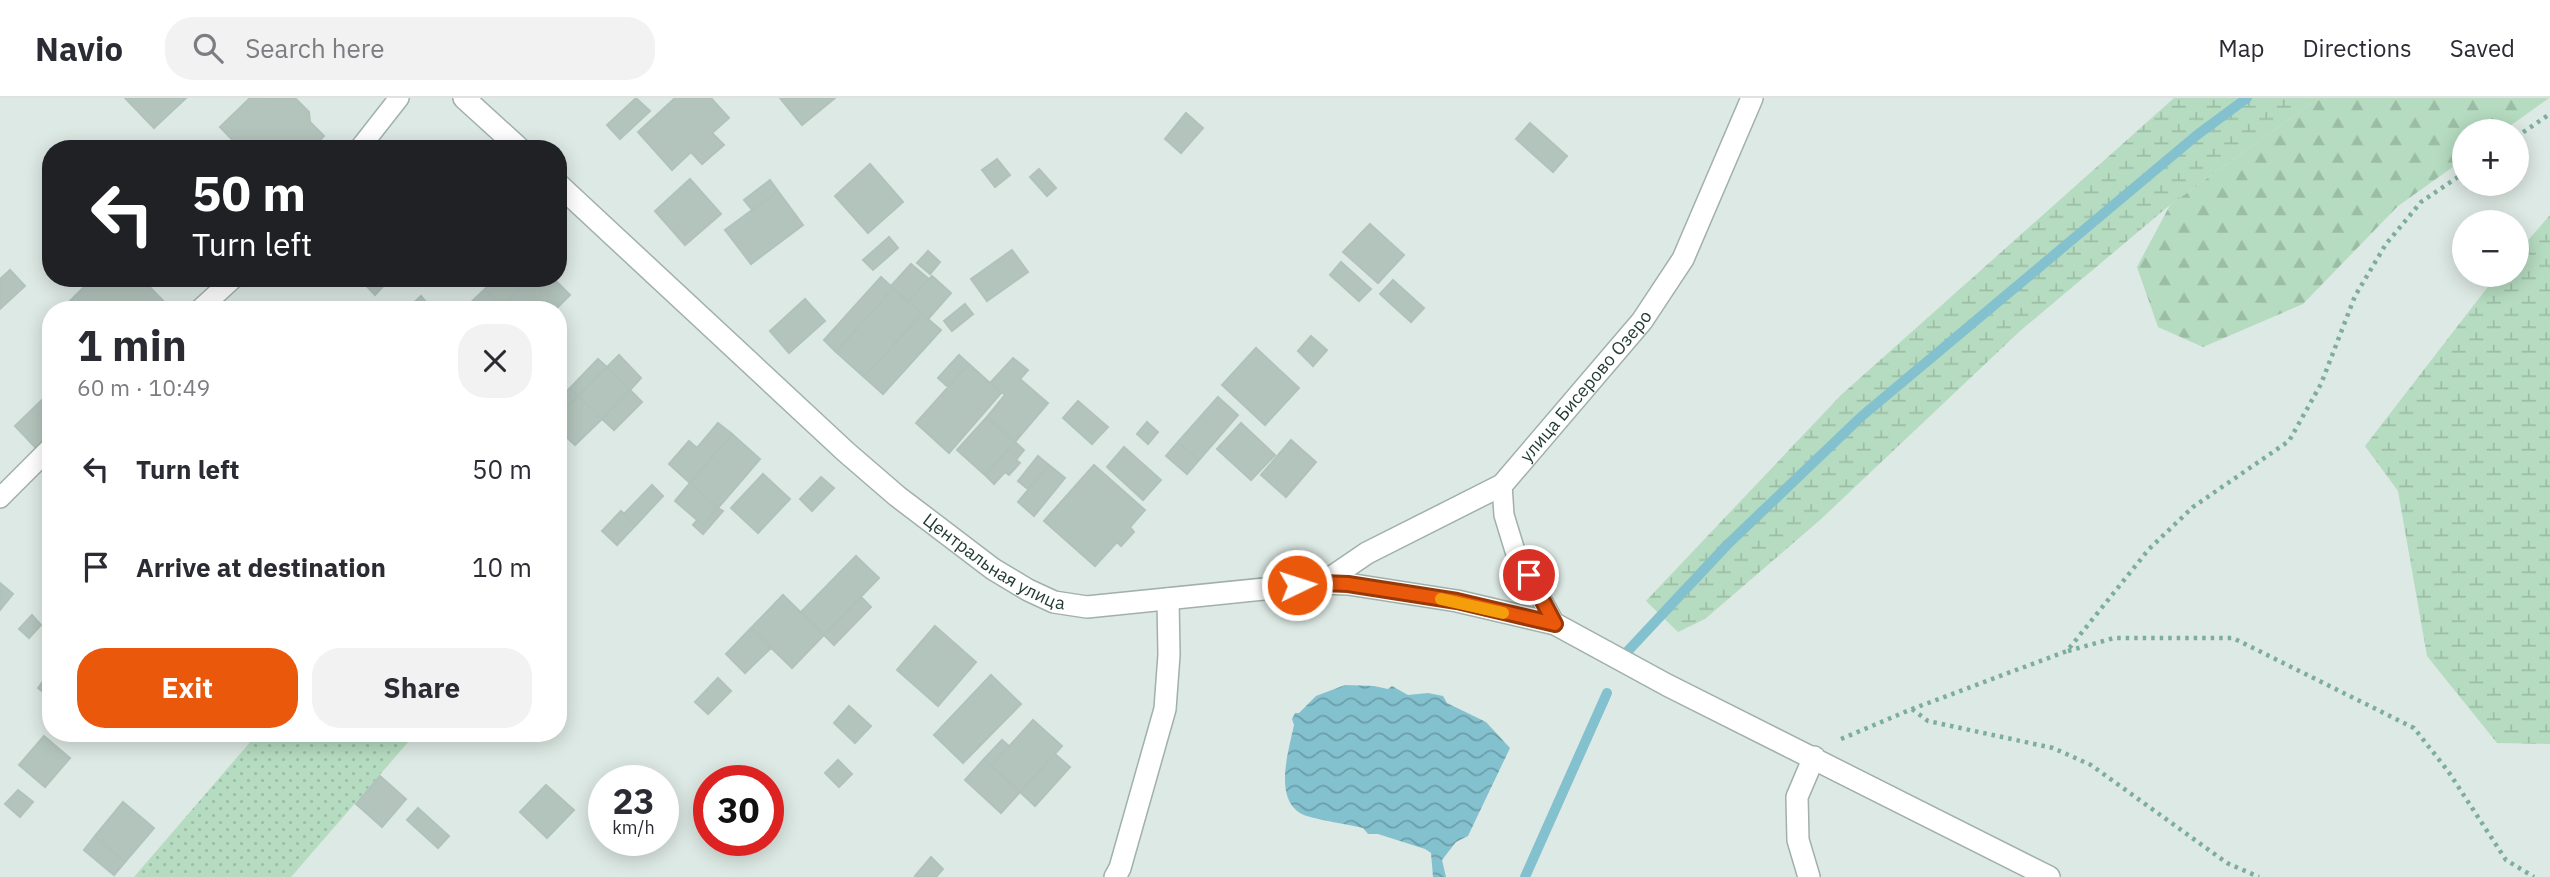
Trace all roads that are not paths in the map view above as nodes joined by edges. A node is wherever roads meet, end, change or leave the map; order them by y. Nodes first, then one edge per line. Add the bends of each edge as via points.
1 (399, 98) edge
2 (464, 98) edge
3 (1752, 98) edge
4 (366, 140) edge
5 (510, 140) edge
6 (567, 192) edge
7 (224, 287) edge
8 (209, 301) edge
9 (42, 456) edge
10 (1502, 485) junction
11 (0, 498) edge
12 (1323, 583) junction
13 (1168, 599) junction
14 (1555, 624) junction
15 (1814, 757) junction
16 (1115, 877) edge
17 (1809, 877) edge
18 (2049, 877) edge

1 - 4 lane
2 - 5 street
3 - 10 street, улица Бисерово Озеро via 1684,259 1642,321
6 - 13 street, Центральная улица via 846,452 993,569 1054,601 1087,607
7 - 8 lane
9 - 11 lane
10 - 12 street, улица Бисерово Озеро via 1367,552
10 - 14 lane via 1504,515 1515,551
12 - 13 street, Центральная улица
12 - 14 street, Центральная улица via 1457,601
13 - 16 street via 1165,709
14 - 15 street, Центральная улица
15 - 17 street via 1797,797 1798,840
15 - 18 street, Центральная улица

